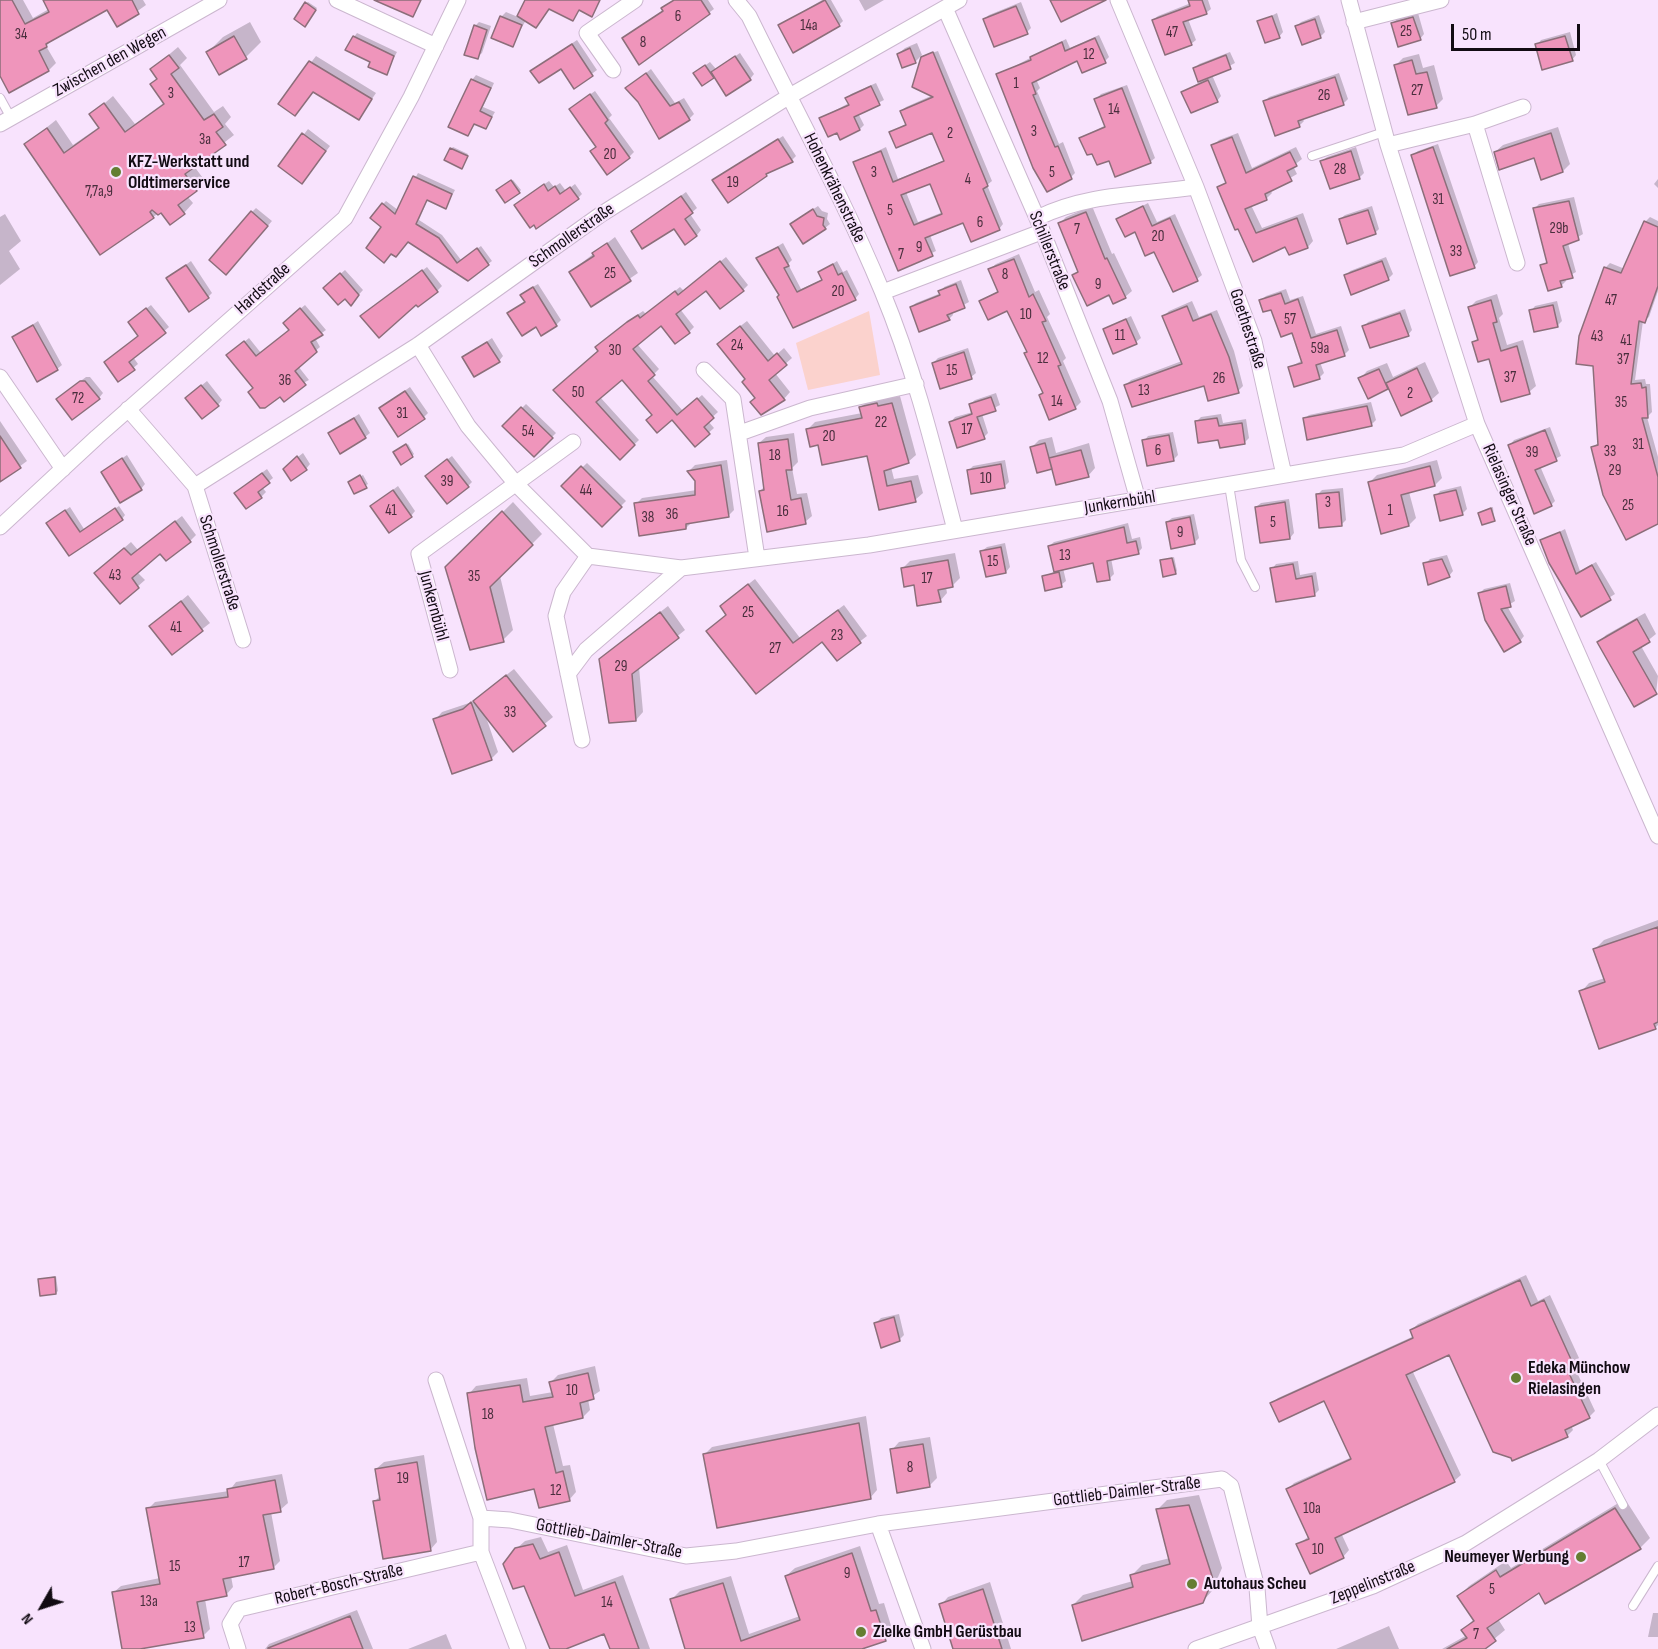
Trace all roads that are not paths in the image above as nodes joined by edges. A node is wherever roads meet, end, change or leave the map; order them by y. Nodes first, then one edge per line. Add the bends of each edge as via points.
1 (219, 0) edge
2 (337, 0) edge
3 (458, 0) edge
4 (635, 0) edge
5 (736, 0) edge
6 (959, 0) edge
7 (1118, 0) edge
8 (1349, 0) edge
9 (1440, 0) edge
10 (945, 8) junction
11 (1354, 22) junction
12 (436, 46) junction
13 (613, 70) dead end
14 (788, 97) junction
15 (0, 98) edge
16 (1523, 107) dead end
17 (5, 121) edge
18 (1475, 124) junction
19 (1386, 138) junction
20 (1312, 156) dead end
21 (1196, 188) junction
22 (1039, 225) junction
23 (1517, 263) dead end
24 (883, 292) junction
25 (418, 345) junction
26 (704, 370) dead end
27 (0, 377) edge
28 (916, 384) junction
29 (128, 409) junction
30 (1477, 424) junction
31 (740, 433) junction
32 (573, 442) dead end
33 (63, 469) junction
34 (1284, 475) junction
35 (1229, 484) junction
36 (517, 485) junction
37 (195, 486) junction
38 (1138, 500) junction
39 (0, 527) edge
40 (956, 530) junction
41 (588, 556) junction
42 (757, 558) junction
43 (681, 568) junction
44 (1255, 587) dead end
45 (243, 640) dead end
46 (450, 670) dead end
47 (568, 674) junction
48 (582, 740) dead end
49 (1658, 836) edge
50 (436, 1380) dead end
51 (1658, 1415) edge
52 (1599, 1460) junction
53 (1623, 1505) dead end
54 (481, 1518) junction
55 (878, 1524) junction
56 (481, 1552) junction
57 (1658, 1566) edge
58 (1632, 1606) dead end
59 (1260, 1627) junction
60 (238, 1649) edge
61 (518, 1649) edge
62 (923, 1649) edge
63 (1196, 1649) edge
64 (1268, 1649) edge

1 - 17 street, Zwischen den Wegen
2 - 12 street
3 - 12 street, Hardstraße
4 - 13 street via 583,35
5 - 14 street, Hohenkrähenstraße via 749,16
6 - 10 street, Schmollerstraße
7 - 21 street, Goethestraße
8 - 11 street, Rielasinger Straße
9 - 11 street
10 - 14 street, Schmollerstraße
10 - 22 street, Schillerstraße
11 - 19 street, Rielasinger Straße
12 - 29 street, Hardstraße via 345,218
14 - 24 street, Hohenkrähenstraße via 843,202
14 - 25 street, Schmollerstraße via 600,214
15 - 17 lane
16 - 18 street
18 - 19 street
18 - 23 street
19 - 20 lane
19 - 30 street, Rielasinger Straße
21 - 22 street via 1122,194 1063,205
21 - 34 street, Goethestraße via 1254,341
22 - 24 street
22 - 38 street, Schillerstraße via 1110,402
24 - 28 street, Hohenkrähenstraße
25 - 36 street via 468,426
25 - 37 street, Schmollerstraße
26 - 31 street via 733,399
27 - 33 street
28 - 31 street via 810,408
28 - 40 street, Hohenkrähenstraße
29 - 33 street, Hardstraße
29 - 37 street, Schmollerstraße
30 - 34 street, Junkernbühl via 1404,455
30 - 49 street, Rielasinger Straße
31 - 42 street
32 - 36 street, Junkernbühl
33 - 39 street, Hardstraße
34 - 35 street, Junkernbühl
35 - 38 street, Junkernbühl
35 - 44 lane via 1241,560
36 - 41 street
36 - 46 street, Junkernbühl via 419,554
37 - 45 street, Schmollerstraße
38 - 40 street, Junkernbühl
40 - 42 street, Junkernbühl
41 - 43 street, Junkernbühl
41 - 47 street via 563,592 556,616
42 - 43 street, Junkernbühl
43 - 47 street via 586,650
47 - 48 street
50 - 54 street
51 - 52 street, Zeppelinstraße
52 - 53 lane
52 - 59 street, Zeppelinstraße via 1466,1543 1373,1586
54 - 55 street, Gottlieb-Daimler-Straße via 510,1520 686,1556 736,1551
54 - 56 street
55 - 59 street, Gottlieb-Daimler-Straße via 1222,1479 1231,1486 1257,1588
55 - 62 street
56 - 60 street, Robert-Bosch-Straße via 239,1609 230,1624
56 - 61 street
57 - 58 lane
59 - 63 street, Zeppelinstraße
59 - 64 street, Gottlieb-Daimler-Straße

